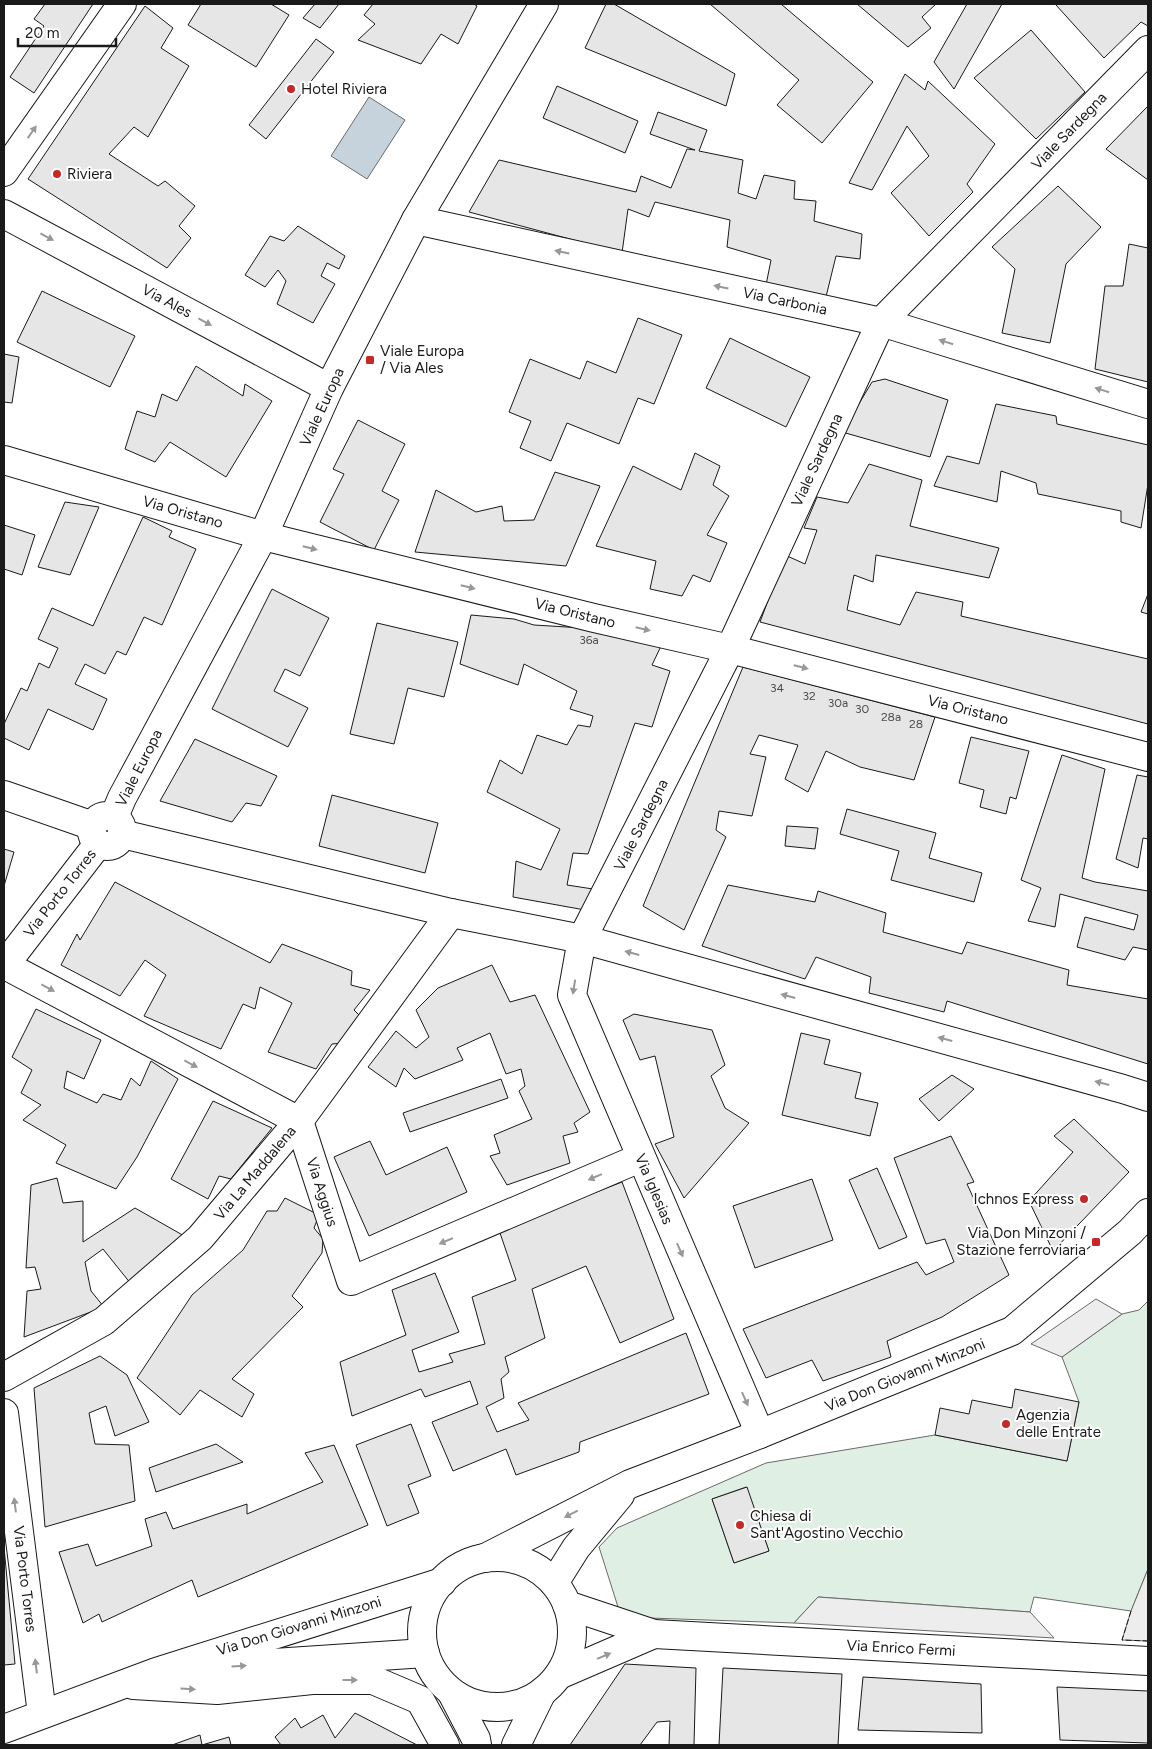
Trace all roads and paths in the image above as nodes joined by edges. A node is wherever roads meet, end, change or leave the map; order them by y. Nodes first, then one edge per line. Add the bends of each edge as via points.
1 (122, 4) edge
2 (544, 4) edge
3 (1148, 50) edge
4 (4, 172) edge
5 (4, 214) edge
6 (416, 220) junction
7 (881, 322) junction
8 (330, 388) junction
9 (1148, 404) edge
10 (4, 460) edge
11 (263, 536) junction
12 (730, 649) junction
13 (1148, 757) edge
14 (4, 795) edge
15 (107, 830) junction
16 (451, 913) junction
17 (582, 939) junction
18 (4, 965) edge
19 (1148, 1097) edge
20 (300, 1121) junction
21 (640, 1158) junction
22 (1148, 1213) edge
23 (4, 1377) edge
24 (4, 1413) edge
25 (760, 1434) junction
26 (630, 1484) junction
27 (485, 1558) junction
28 (442, 1582) junction
29 (560, 1594) junction
30 (654, 1634) junction
31 (425, 1654) junction
32 (1148, 1661) edge
33 (156, 1672) junction
34 (122, 1684) junction
35 (551, 1684) junction
36 (452, 1693) junction
37 (42, 1714) junction
38 (4, 1729) edge
39 (445, 1745) edge
40 (477, 1745) edge
41 (516, 1745) edge

4 -> 1 street
2 - 6 street, Viale Europa
3 - 7 street, Viale Sardegna
5 -> 8 street, Via Ales
7 -> 6 street, Via Carbonia
6 - 8 street, Viale Europa
9 -> 7 street, Via Carbonia
7 - 12 street, Viale Sardegna
8 - 11 street, Viale Europa
10 - 11 street, Via Oristano
11 -> 12 street, Via Oristano
11 - 15 street, Viale Europa
12 -> 13 street, Via Oristano
12 - 17 street, Viale Sardegna
14 - 15 street
15 - 16 street
15 - 18 street, Via Porto Torres
16 - 17 street
16 - 20 street, Via La Maddalena
19 -> 17 street
17 -> 21 street, Via Iglesias via 572,995
18 -> 20 street
21 -> 20 street, Via Aggius via 351,1281
20 - 23 street, Via La Maddalena via 200,1238 104,1321
21 -> 25 street, Via Iglesias
22 - 25 street, Via Don Giovanni Minzoni via 1012,1332
37 -> 24 street, Via Porto Torres
25 - 26 street, Via Don Giovanni Minzoni
26 -> 27 street, Via Don Giovanni Minzoni
26 - 29 street, Via Don Giovanni Minzoni via 576,1548
27 - 28 street via 461,1566
27 - 29 street via 510,1558 535,1567
28 - 31 street via 428,1603 422,1628
28 - 33 street, Via Don Giovanni Minzoni
29 - 30 street, Via Enrico Fermi
29 - 35 street via 572,1629 570,1653
30 - 32 street, Via Enrico Fermi
35 -> 30 street, Via Enrico Fermi
33 -> 31 street, Via Don Giovanni Minzoni
31 - 36 street via 436,1675
33 - 34 street, Via Don Giovanni Minzoni
34 - 37 street, Via Don Giovanni Minzoni
34 -> 39 street via 217,1690 312,1680 373,1680 420,1700
35 - 36 street via 522,1704 497,1708 473,1704
35 - 41 street
36 - 40 street
37 - 38 street, Via Don Giovanni Minzoni

